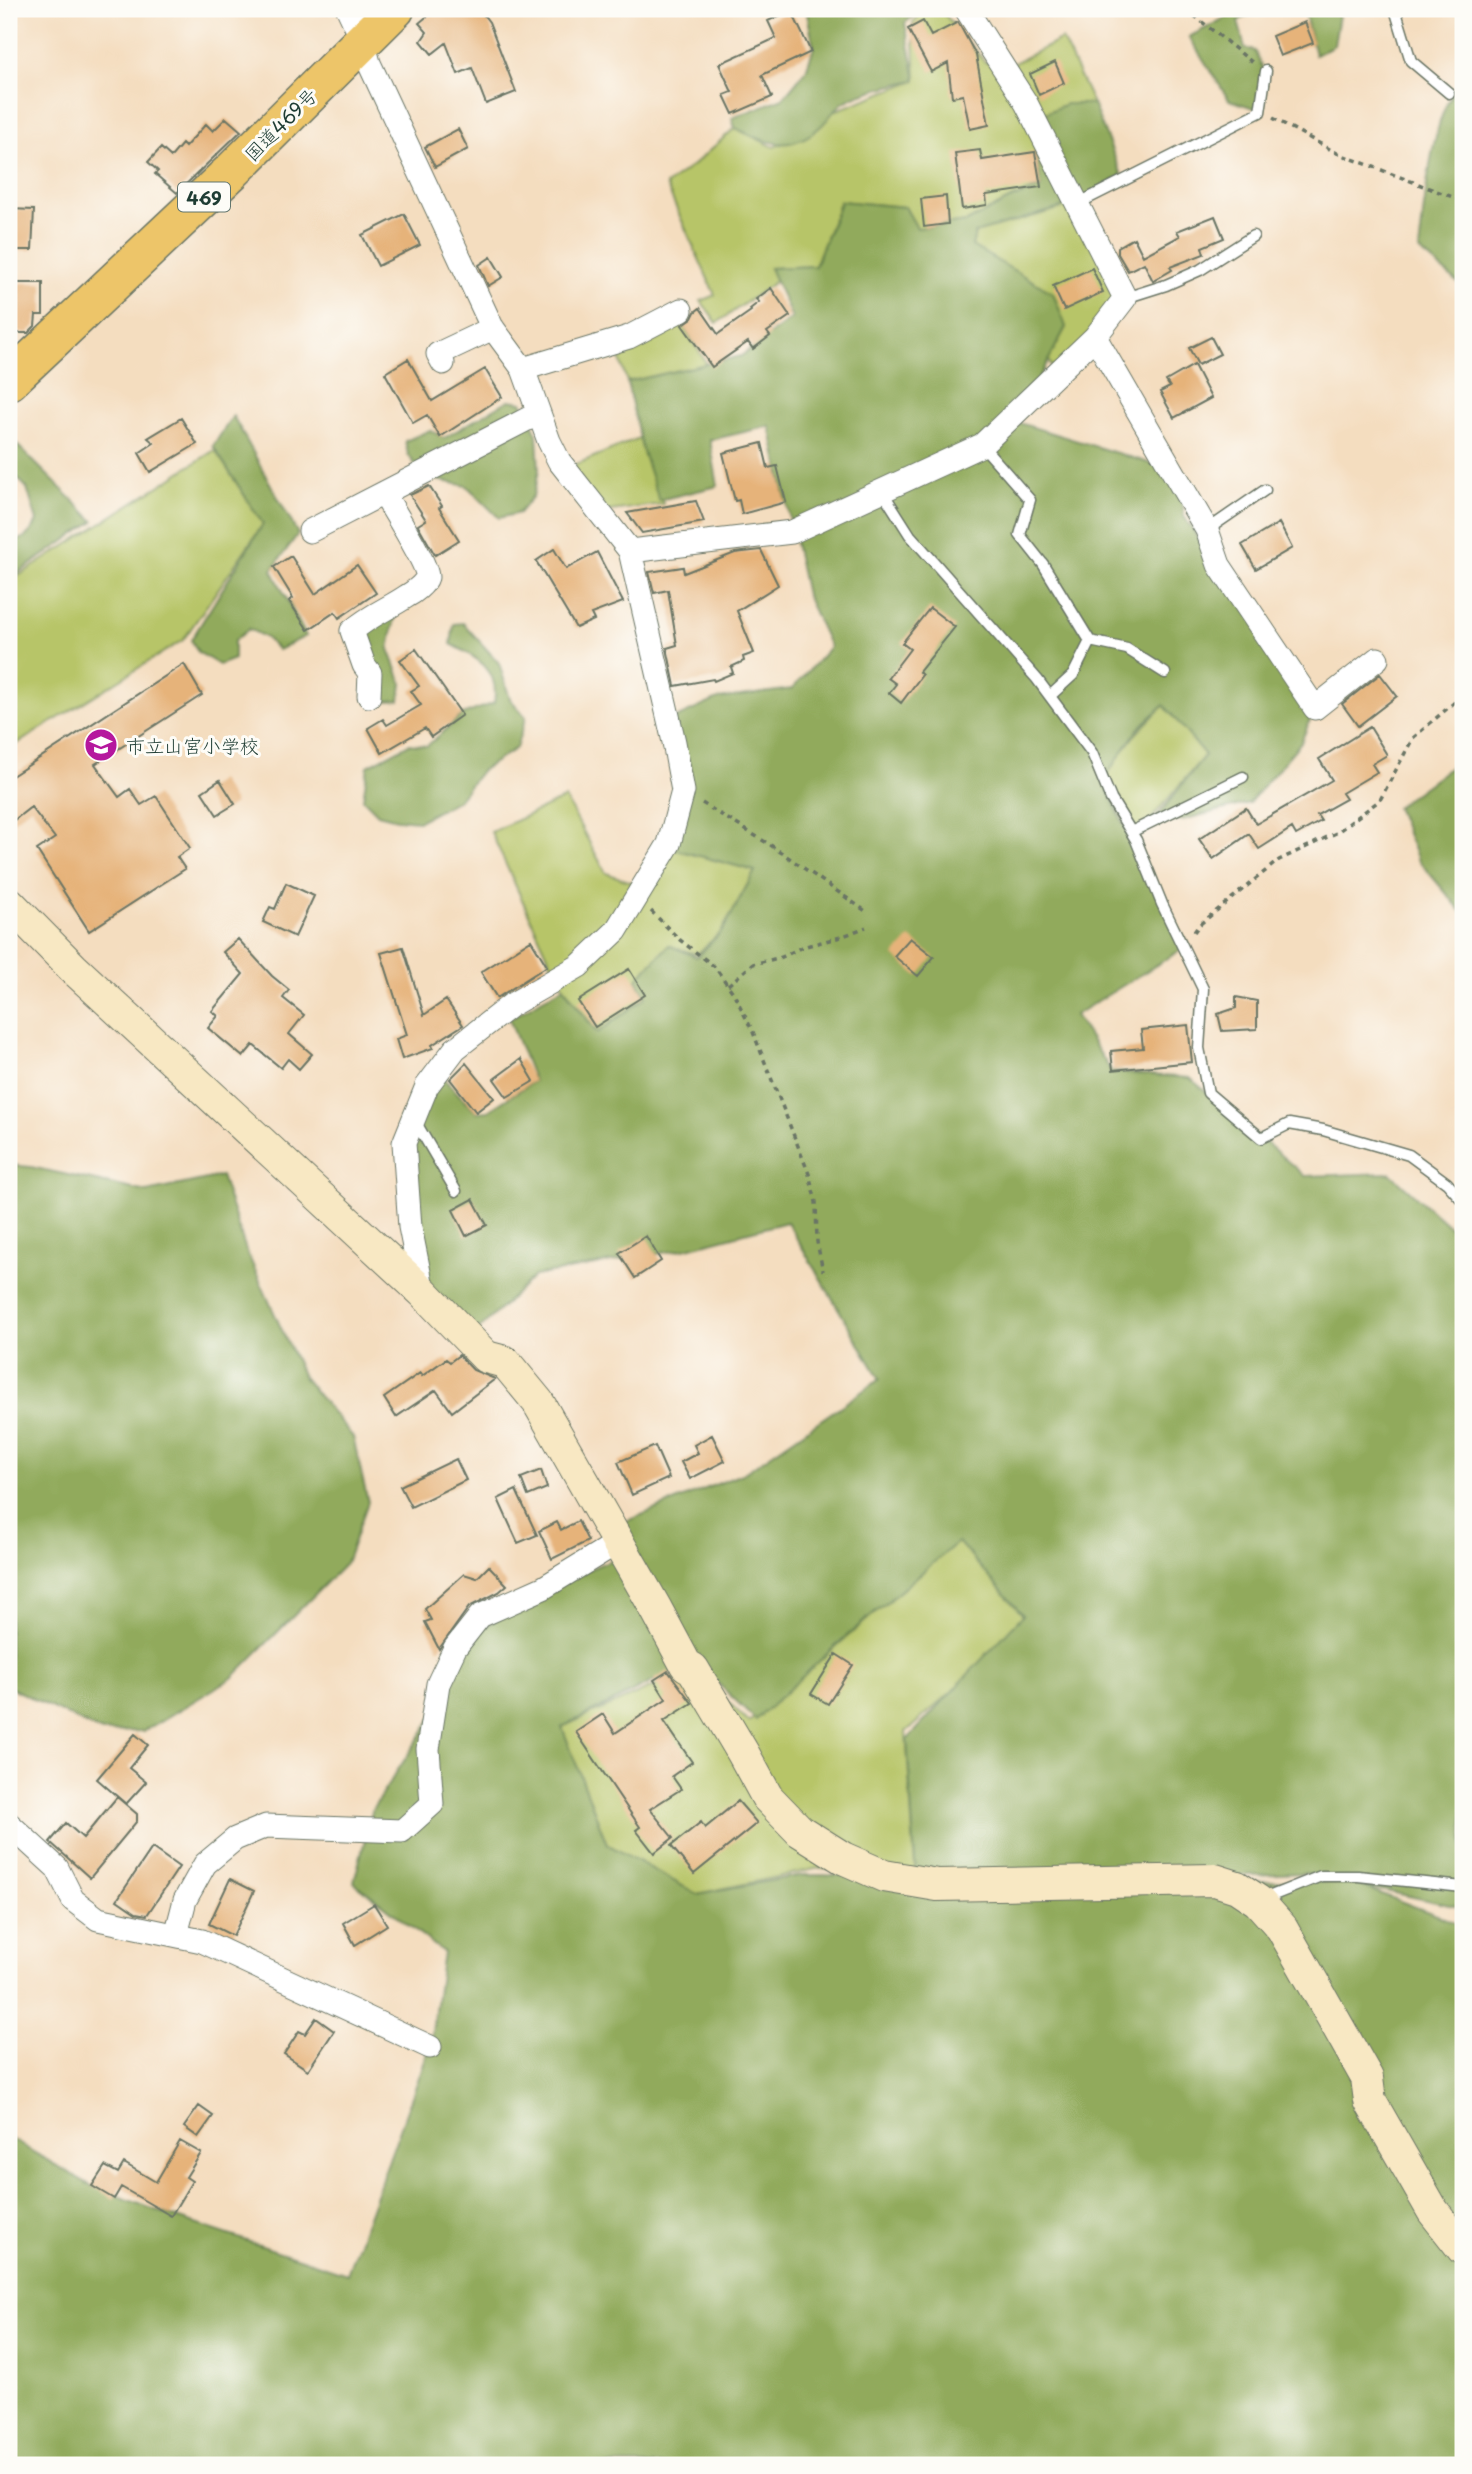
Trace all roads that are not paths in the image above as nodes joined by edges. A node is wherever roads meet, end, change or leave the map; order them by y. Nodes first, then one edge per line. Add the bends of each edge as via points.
1 (395, 9) edge
2 (966, 9) edge
3 (1395, 9) edge
4 (356, 25) edge
5 (1265, 72) road end
6 (1449, 93) dead end
7 (1077, 204) junction
8 (1253, 236) dead end
9 (1125, 298) junction
10 (681, 310) dead end
11 (493, 328) junction
12 (1095, 337) junction
13 (443, 363) dead end
14 (523, 369) junction
15 (9, 381) edge
16 (539, 413) junction
17 (982, 445) junction
18 (1265, 490) dead end
19 (882, 491) junction
20 (384, 494) junction
21 (1207, 530) junction
22 (310, 531) dead end
23 (630, 551) junction
24 (1090, 641) junction
25 (1377, 659) dead end
26 (1165, 673) dead end
27 (369, 696) dead end
28 (1050, 696) junction
29 (1243, 777) dead end
30 (1131, 832) junction
31 (9, 903) edge
32 (414, 1118) junction
33 (456, 1191) dead end
34 (1463, 1201) edge
35 (423, 1292) junction
36 (618, 1542) junction
37 (9, 1824) edge
38 (1463, 1887) edge
39 (1258, 1901) junction
40 (176, 1936) junction
41 (430, 2048) dead end
42 (1463, 2249) edge

1 - 4 highway, 国道469号 / 469
2 - 7 street via 1026,103
3 - 6 lane via 1410,61
4 - 11 street
4 - 15 highway, 国道469号 / 469 via 232,172
5 - 7 lane via 1260,110
7 - 9 street
8 - 9 lane via 1200,270
9 - 12 street
10 - 14 street via 629,337
11 - 13 street via 438,354
11 - 14 street
12 - 17 street
12 - 21 street
14 - 16 street
16 - 20 street
16 - 23 street via 559,461
17 - 19 street
17 - 24 lane via 1030,500 1020,535
18 - 21 lane
19 - 23 street via 792,532
19 - 28 lane via 910,534
20 - 22 street
20 - 27 street via 427,575 408,596 367,617 352,631 370,673
21 - 25 street via 1219,565 1315,708
23 - 32 street via 682,791 669,844 616,931 579,966 511,1005 455,1049 427,1086
24 - 26 lane via 1127,649
24 - 28 lane via 1073,675
28 - 30 lane via 1092,753
29 - 30 lane
30 - 34 lane via 1203,989 1199,1048 1208,1093 1261,1138 1289,1124 1409,1155
31 - 35 street
32 - 33 lane
32 - 35 street via 404,1143 410,1227
35 - 36 street via 486,1357 505,1362 538,1402
36 - 39 street via 685,1665 693,1669 766,1797 800,1831 844,1858 884,1876 937,1885 1215,1880
36 - 40 street via 543,1588 480,1616 455,1648 438,1684 428,1749 432,1804 402,1831 266,1826 235,1839 205,1864 185,1900
37 - 40 street via 57,1868 73,1900 98,1919
38 - 39 lane via 1358,1875 1321,1876
39 - 42 street via 1296,1951 1367,2078 1370,2101 1433,2211
40 - 41 street via 202,1941

